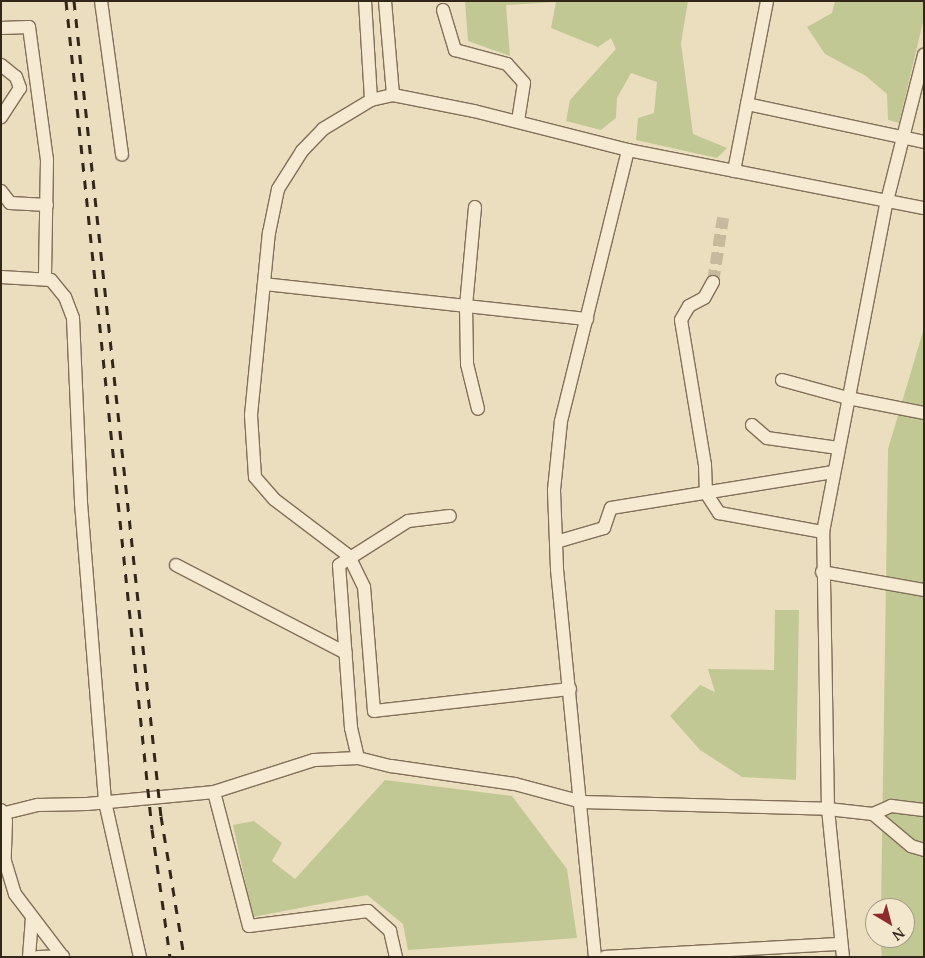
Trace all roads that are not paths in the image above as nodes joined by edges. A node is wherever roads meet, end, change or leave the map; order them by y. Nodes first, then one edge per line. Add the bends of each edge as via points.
1 (101, 1) edge
2 (365, 1) edge
3 (385, 1) edge
4 (767, 1) edge
5 (443, 10) dead end
6 (1, 28) edge
7 (924, 55) edge
8 (1, 64) edge
9 (393, 95) junction
10 (371, 100) junction
11 (747, 104) junction
12 (1, 117) edge
13 (518, 122) junction
14 (903, 138) junction
15 (924, 142) edge
16 (628, 150) junction
17 (122, 155) dead end
18 (734, 171) junction
19 (1, 191) edge
20 (887, 201) junction
21 (47, 205) junction
22 (474, 207) dead end
23 (924, 208) edge
24 (1, 277) edge
25 (46, 279) junction
26 (713, 282) tunnel mouth
27 (264, 284) junction
28 (466, 305) junction
29 (587, 319) junction
30 (782, 380) dead end
31 (848, 398) junction
32 (478, 409) dead end
33 (924, 413) edge
34 (752, 425) dead end
35 (838, 448) junction
36 (833, 472) junction
37 (706, 493) junction
38 (450, 516) dead end
39 (823, 532) junction
40 (556, 542) junction
41 (349, 556) junction
42 (176, 565) dead end
43 (822, 572) junction
44 (924, 590) edge
45 (346, 653) junction
46 (570, 689) junction
47 (358, 758) junction
48 (214, 792) junction
49 (105, 802) junction
50 (582, 802) junction
51 (32, 806) junction
52 (828, 809) junction
53 (924, 810) edge
54 (2, 811) edge
55 (873, 814) junction
56 (4, 844) edge
57 (924, 850) edge
58 (32, 917) junction
59 (841, 944) junction
60 (63, 956) edge
61 (29, 957) edge
62 (38, 957) edge
63 (140, 957) edge
64 (396, 957) edge
65 (595, 957) edge
66 (605, 957) edge
67 (843, 957) edge

1 - 17 street
2 - 10 street
3 - 9 street
4 - 11 street
5 - 13 street via 455,50 507,64 524,83
6 - 21 street via 29,27 47,160
7 - 14 street
8 - 12 street via 16,77 20,88
9 - 10 street
9 - 13 street
10 - 27 street via 323,130 302,151 278,189 269,232
11 - 14 street
11 - 18 street
13 - 16 street
14 - 15 street
14 - 20 street
16 - 18 street
16 - 29 street
18 - 20 street
19 - 21 street via 10,203
20 - 23 street
20 - 31 street
21 - 25 street
22 - 28 street
24 - 25 street
25 - 49 street via 51,280 65,297 72,318 81,503
26 - 37 street via 704,298 689,306 681,320 705,465
27 - 28 street
27 - 41 street via 251,415 255,477 274,499
28 - 29 street
28 - 32 street via 467,364
29 - 40 street via 561,421 554,490
30 - 31 street
31 - 33 street
31 - 35 street
34 - 35 street via 766,438
35 - 36 street
36 - 37 street
36 - 39 street
37 - 39 street via 719,514
37 - 40 street via 611,508 604,528
38 - 41 street via 408,521
39 - 43 street
40 - 46 street
41 - 45 street via 339,566
41 - 46 street via 364,587 374,711
42 - 45 street
43 - 44 street
43 - 52 street
45 - 47 street via 352,728
46 - 50 street
47 - 48 street via 314,760
47 - 50 street via 391,766 516,784
48 - 49 street
48 - 64 street via 249,926 368,911 390,931
49 - 51 street
49 - 63 street
50 - 52 street
50 - 65 street
51 - 54 street via 20,800
51 - 56 street via 12,825
52 - 55 street
52 - 59 street
53 - 55 street via 891,806
54 - 56 street
55 - 57 street via 911,846
56 - 58 street via 4,862 15,894
58 - 60 street
58 - 61 street
59 - 66 street
59 - 67 street
60 - 62 street

